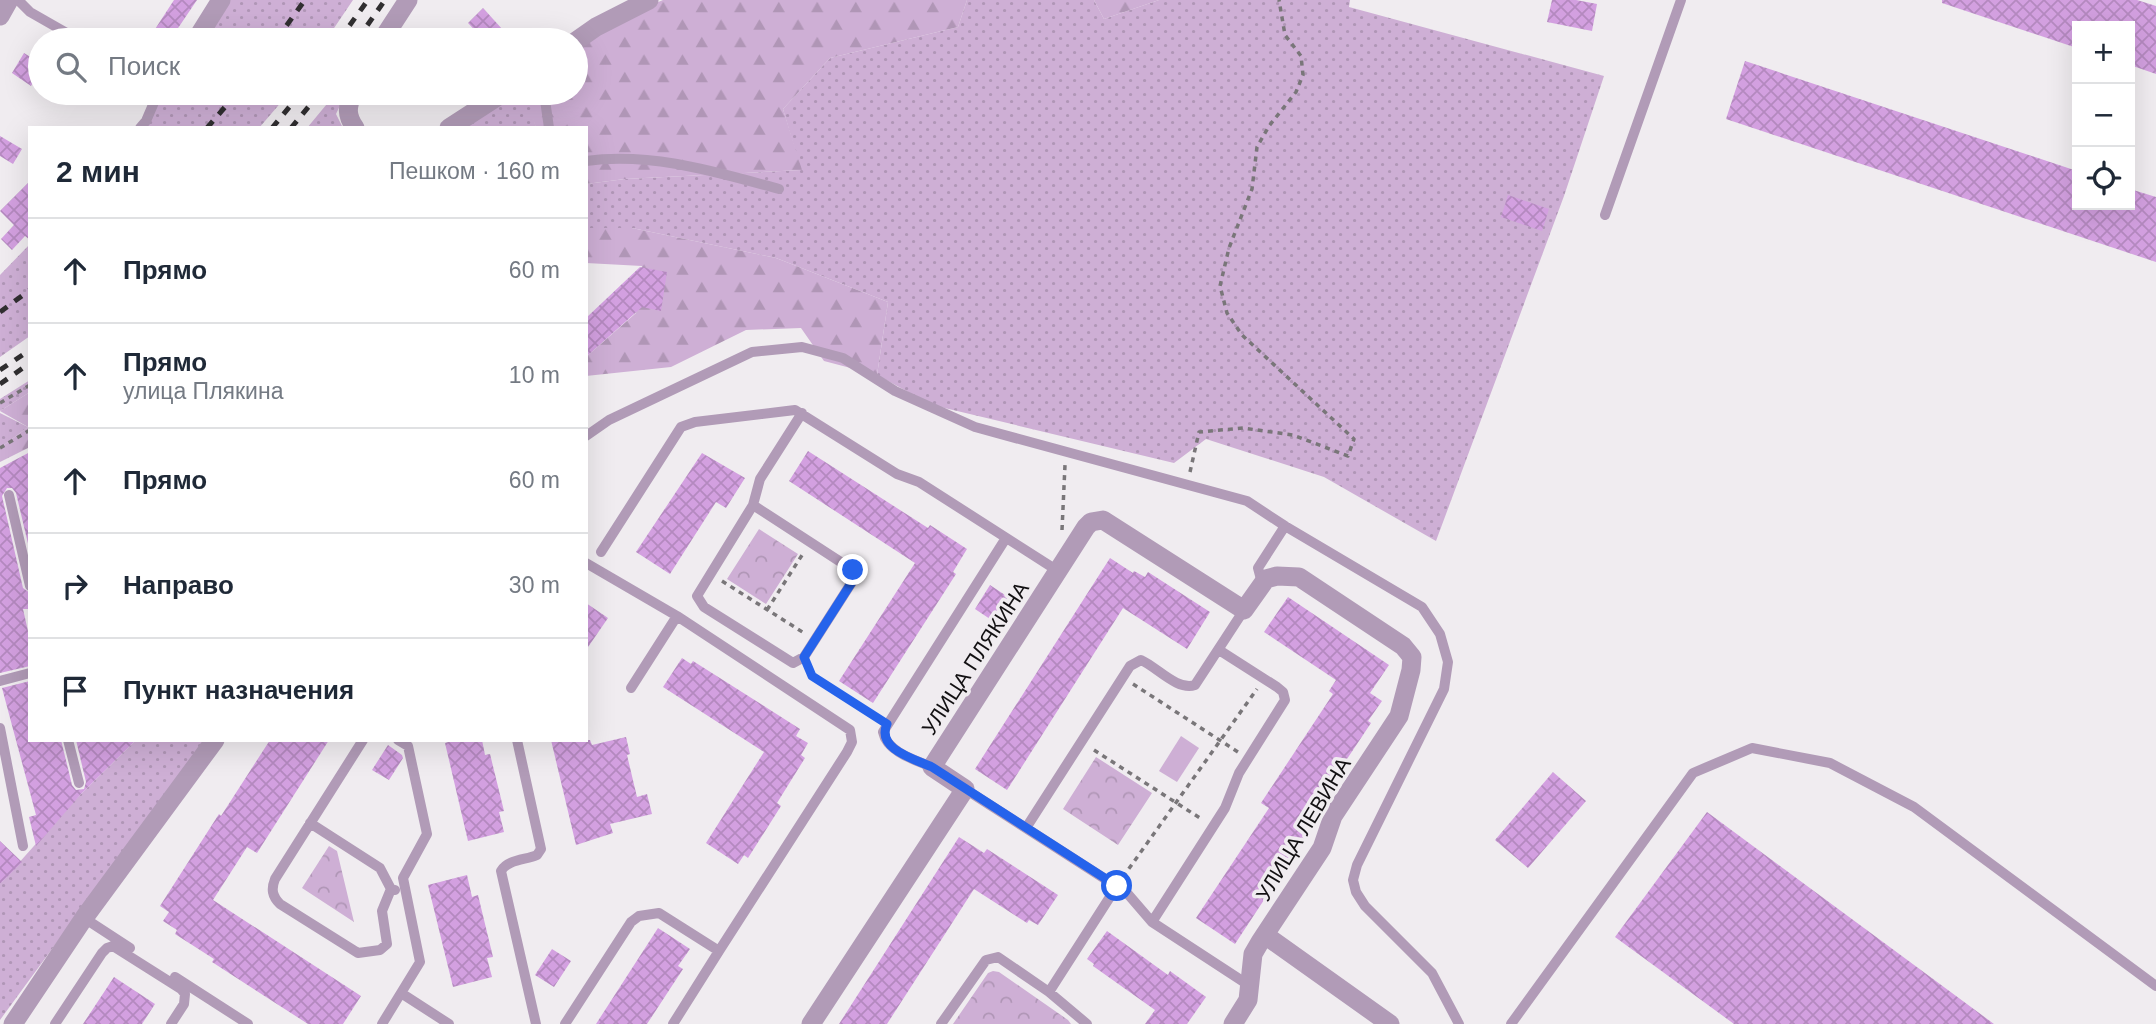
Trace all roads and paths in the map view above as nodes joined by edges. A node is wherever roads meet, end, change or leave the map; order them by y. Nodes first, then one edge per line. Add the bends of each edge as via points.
1 (9, 0) edge
2 (18, 0) edge
3 (221, 0) edge
4 (408, 0) edge
5 (649, 0) edge
6 (1279, 0) edge
7 (1681, 0) edge
8 (0, 16) edge
9 (58, 28) edge
10 (204, 28) edge
11 (390, 28) edge
12 (588, 33) edge
13 (153, 105) edge
14 (348, 105) edge
15 (484, 105) edge
16 (546, 105) edge
17 (142, 126) edge
18 (353, 126) edge
19 (452, 126) edge
20 (549, 126) edge
21 (588, 161) edge
22 (779, 189) dead end
23 (1605, 215) dead end
24 (28, 386) edge
25 (0, 403) edge
26 (802, 413) junction
27 (28, 431) edge
28 (588, 435) edge
29 (0, 448) edge
30 (1066, 451) junction
31 (1188, 484) junction
32 (9, 495) dead end
33 (753, 505) junction
34 (1285, 526) junction
35 (1006, 538) junction
36 (810, 542) junction
37 (601, 552) dead end
38 (588, 564) edge
39 (1062, 564) junction
40 (710, 573) junction
41 (28, 577) edge
42 (1262, 583) junction
43 (767, 610) junction
44 (1244, 610) junction
45 (677, 616) junction
46 (815, 640) junction
47 (1219, 650) junction
48 (804, 657) junction
49 (28, 674) edge
50 (1122, 678) junction
51 (1264, 678) junction
52 (0, 681) edge
53 (631, 688) dead end
54 (887, 724) junction
55 (0, 728) edge
56 (1220, 740) junction
57 (1081, 741) junction
58 (69, 742) edge
59 (214, 742) edge
60 (362, 742) edge
61 (517, 742) edge
62 (410, 743) edge
63 (1248, 759) junction
64 (932, 767) junction
65 (79, 783) dead end
66 (965, 789) junction
67 (1176, 802) junction
68 (310, 823) junction
69 (1213, 827) junction
70 (1026, 828) junction
71 (23, 846) dead end
72 (1117, 886) junction
73 (391, 889) junction
74 (405, 894) junction
75 (84, 918) junction
76 (1152, 922) junction
77 (1265, 935) junction
78 (719, 951) junction
79 (1250, 986) junction
80 (2156, 986) edge
81 (1049, 992) junction
82 (401, 993) junction
83 (13, 1024) edge
84 (55, 1024) edge
85 (171, 1024) edge
86 (248, 1024) edge
87 (382, 1024) edge
88 (449, 1024) edge
89 (536, 1024) edge
90 (565, 1024) edge
91 (673, 1024) edge
92 (811, 1024) edge
93 (941, 1024) edge
94 (1087, 1024) edge
95 (1233, 1024) edge
96 (1390, 1024) edge
97 (1459, 1024) edge
98 (1511, 1024) edge

1 - 8 street
2 - 9 lane
3 - 10 street
4 - 11 street
5 - 12 street
6 - 31 path via 1285,35 1301,56 1303,75 1257,147 1252,189 1220,286 1227,313 1242,335 1354,439 1348,456 1293,435 1243,428 1199,432
7 - 23 lane
13 - 17 lane
14 - 18 street via 348,119
15 - 19 street
16 - 20 lane
21 - 22 lane via 685,164
24 - 25 path
26 - 33 lane via 760,479
26 - 35 lane
26 - 37 lane via 787,410 695,422 681,428
27 - 29 path
28 - 30 lane via 609,420 752,352 802,347 843,358 895,391 975,427
30 - 31 lane
30 - 39 path
31 - 34 lane via 1247,501
32 - 41 lane
33 - 36 lane
33 - 40 lane
34 - 42 lane via 1258,568
34 - 97 lane via 1422,607 1440,635 1448,662 1444,689 1353,880 1365,906 1432,973
35 - 39 lane
35 - 54 lane
36 - 43 path
36 - 46 lane via 848,566 854,577
38 - 45 lane
39 - 44 street, УЛИЦА ПЛЯКИНА via 1086,527 1097,520
39 - 64 street, УЛИЦА ПЛЯКИНА
40 - 43 path
40 - 48 lane via 697,596 704,607 788,661
42 - 44 street
42 - 77 street, УЛИЦА ЛЕВИНА via 1271,576 1298,577 1403,646 1413,663 1399,716 1333,816 1322,848
43 - 46 path
44 - 47 lane
45 - 53 lane
45 - 78 lane via 840,721 850,730 852,742
46 - 48 lane
47 - 50 lane via 1199,681 1189,687 1141,660
47 - 51 lane
48 - 54 path via 812,676
49 - 52 lane
50 - 56 path
50 - 57 lane
51 - 56 path
51 - 63 lane via 1283,692 1285,700
54 - 64 lane via 883,732 890,745
55 - 71 lane
56 - 63 path
56 - 67 path
57 - 67 path
57 - 70 lane
58 - 65 lane
59 - 75 street
60 - 68 lane
61 - 89 lane via 541,849 501,871
62 - 74 lane via 427,834 404,878
63 - 69 lane
64 - 66 street, УЛИЦА ПЛЯКИНА
66 - 70 lane
66 - 92 street
67 - 69 path
67 - 72 path
68 - 73 lane via 380,868
68 - 73 lane via 272,887 280,904 353,951 364,953 387,944 382,911
69 - 76 lane
70 - 72 lane
72 - 76 lane
72 - 81 lane
73 - 74 lane
74 - 82 lane via 420,962
75 - 83 street
75 - 86 lane
76 - 79 lane
77 - 79 street, УЛИЦА ЛЕВИНА via 1253,954
77 - 96 street
78 - 90 lane via 664,915 639,916
78 - 91 lane
79 - 95 street, УЛИЦА ЛЕВИНА via 1248,1000
80 - 98 lane via 1914,807 1830,763 1752,748 1693,773
81 - 93 lane via 998,957 986,960
81 - 94 lane
82 - 87 lane
82 - 88 lane
84 - 85 lane via 102,953 113,946 185,994

